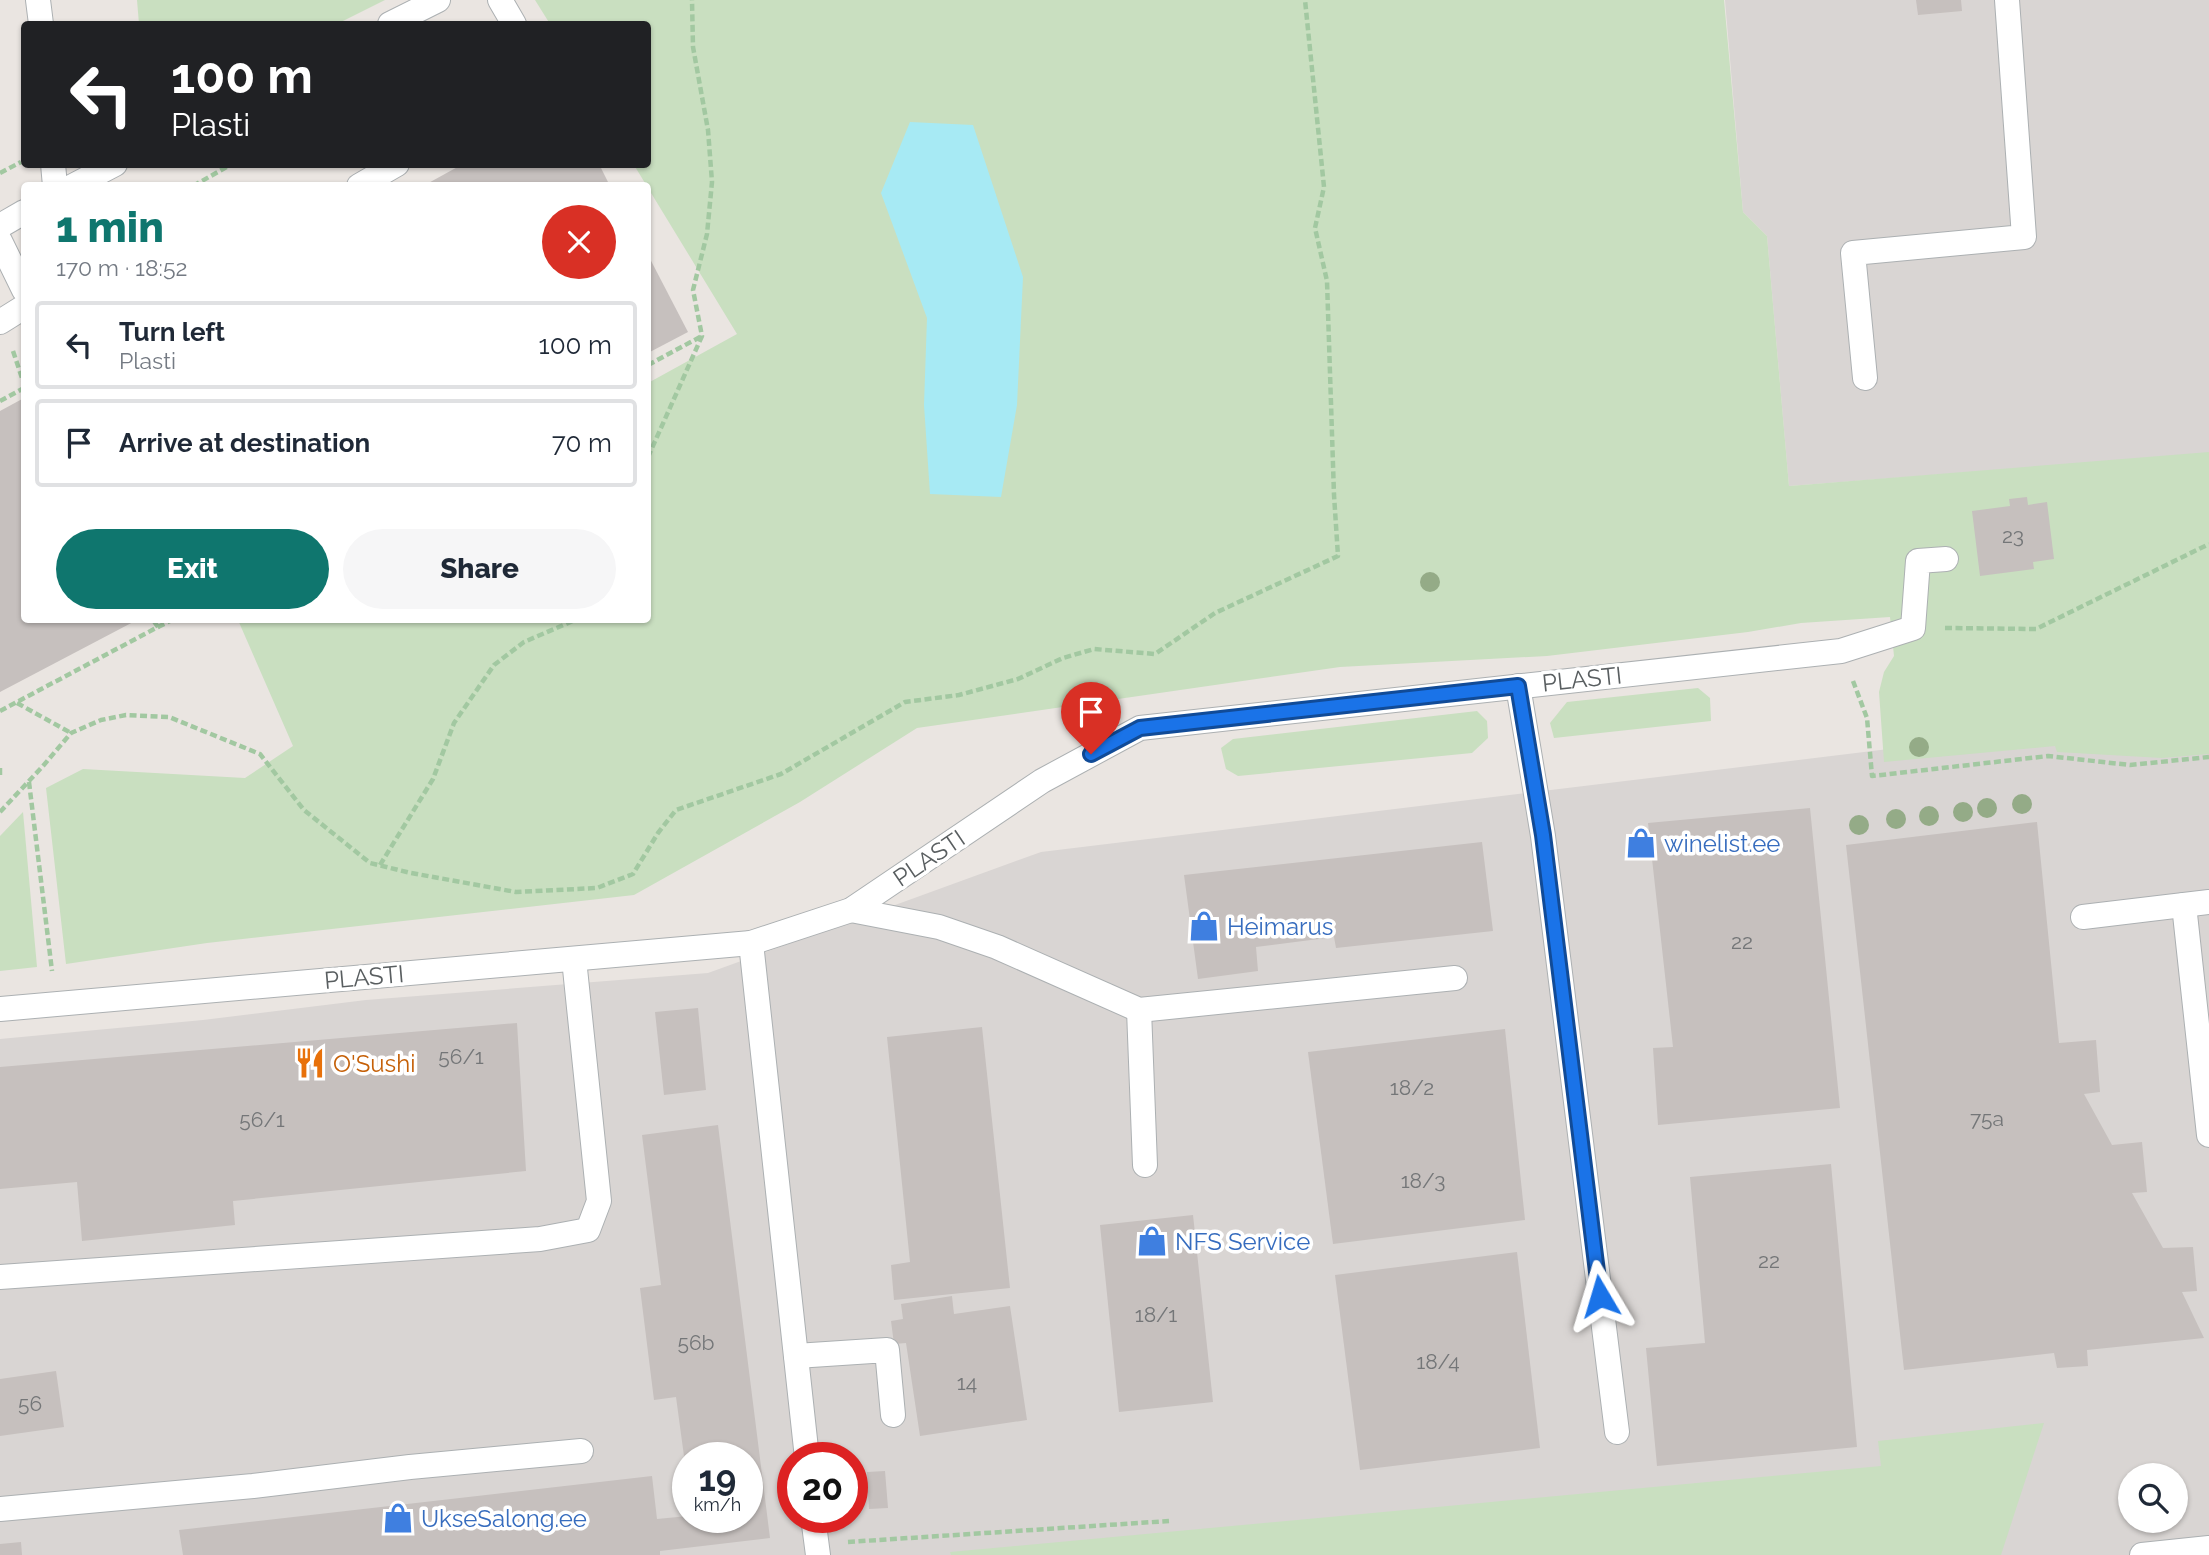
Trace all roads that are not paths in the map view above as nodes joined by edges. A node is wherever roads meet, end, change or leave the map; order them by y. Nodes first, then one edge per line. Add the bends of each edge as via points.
1 (38, 0) edge
2 (438, 0) edge
3 (500, 0) edge
4 (2007, 0) edge
5 (41, 21) edge
6 (396, 21) edge
7 (512, 21) edge
8 (107, 168) edge
9 (390, 168) edge
10 (81, 182) edge
11 (366, 182) edge
12 (21, 214) edge
13 (0, 226) edge
14 (0, 242) edge
15 (21, 284) edge
16 (21, 309) edge
17 (0, 322) edge
18 (1865, 378) dead end
19 (1946, 559) dead end
20 (1518, 686) junction
21 (2209, 902) edge
22 (2184, 905) junction
23 (851, 910) junction
24 (2083, 917) dead end
25 (751, 943) junction
26 (574, 959) junction
27 (1455, 978) dead end
28 (0, 1009) edge
29 (1139, 1010) junction
30 (2209, 1135) edge
31 (1145, 1165) dead end
32 (0, 1277) edge
33 (796, 1356) junction
34 (893, 1415) dead end
35 (1617, 1432) dead end
36 (805, 1442) edge
37 (581, 1451) dead end
38 (0, 1509) edge
39 (2209, 1548) edge
40 (2143, 1555) edge

1 - 5 lane
2 - 6 lane
3 - 7 lane
4 - 18 lane via 2024,237 1853,253
8 - 10 lane
9 - 11 lane
12 - 13 lane
14 - 15 lane
16 - 17 lane
19 - 20 lane, PLASTI via 1918,561 1913,628 1841,651
20 - 23 lane, PLASTI via 1140,728 1042,781
20 - 35 lane via 1543,835
21 - 22 lane
22 - 24 lane
22 - 30 lane
23 - 25 lane, PLASTI
23 - 29 lane via 951,931
25 - 26 lane, PLASTI
25 - 33 lane
26 - 28 lane, PLASTI
26 - 32 lane via 599,1201 588,1230 540,1239
27 - 29 lane
29 - 31 lane
33 - 34 lane via 887,1350
33 - 36 lane
37 - 38 lane
39 - 40 lane

